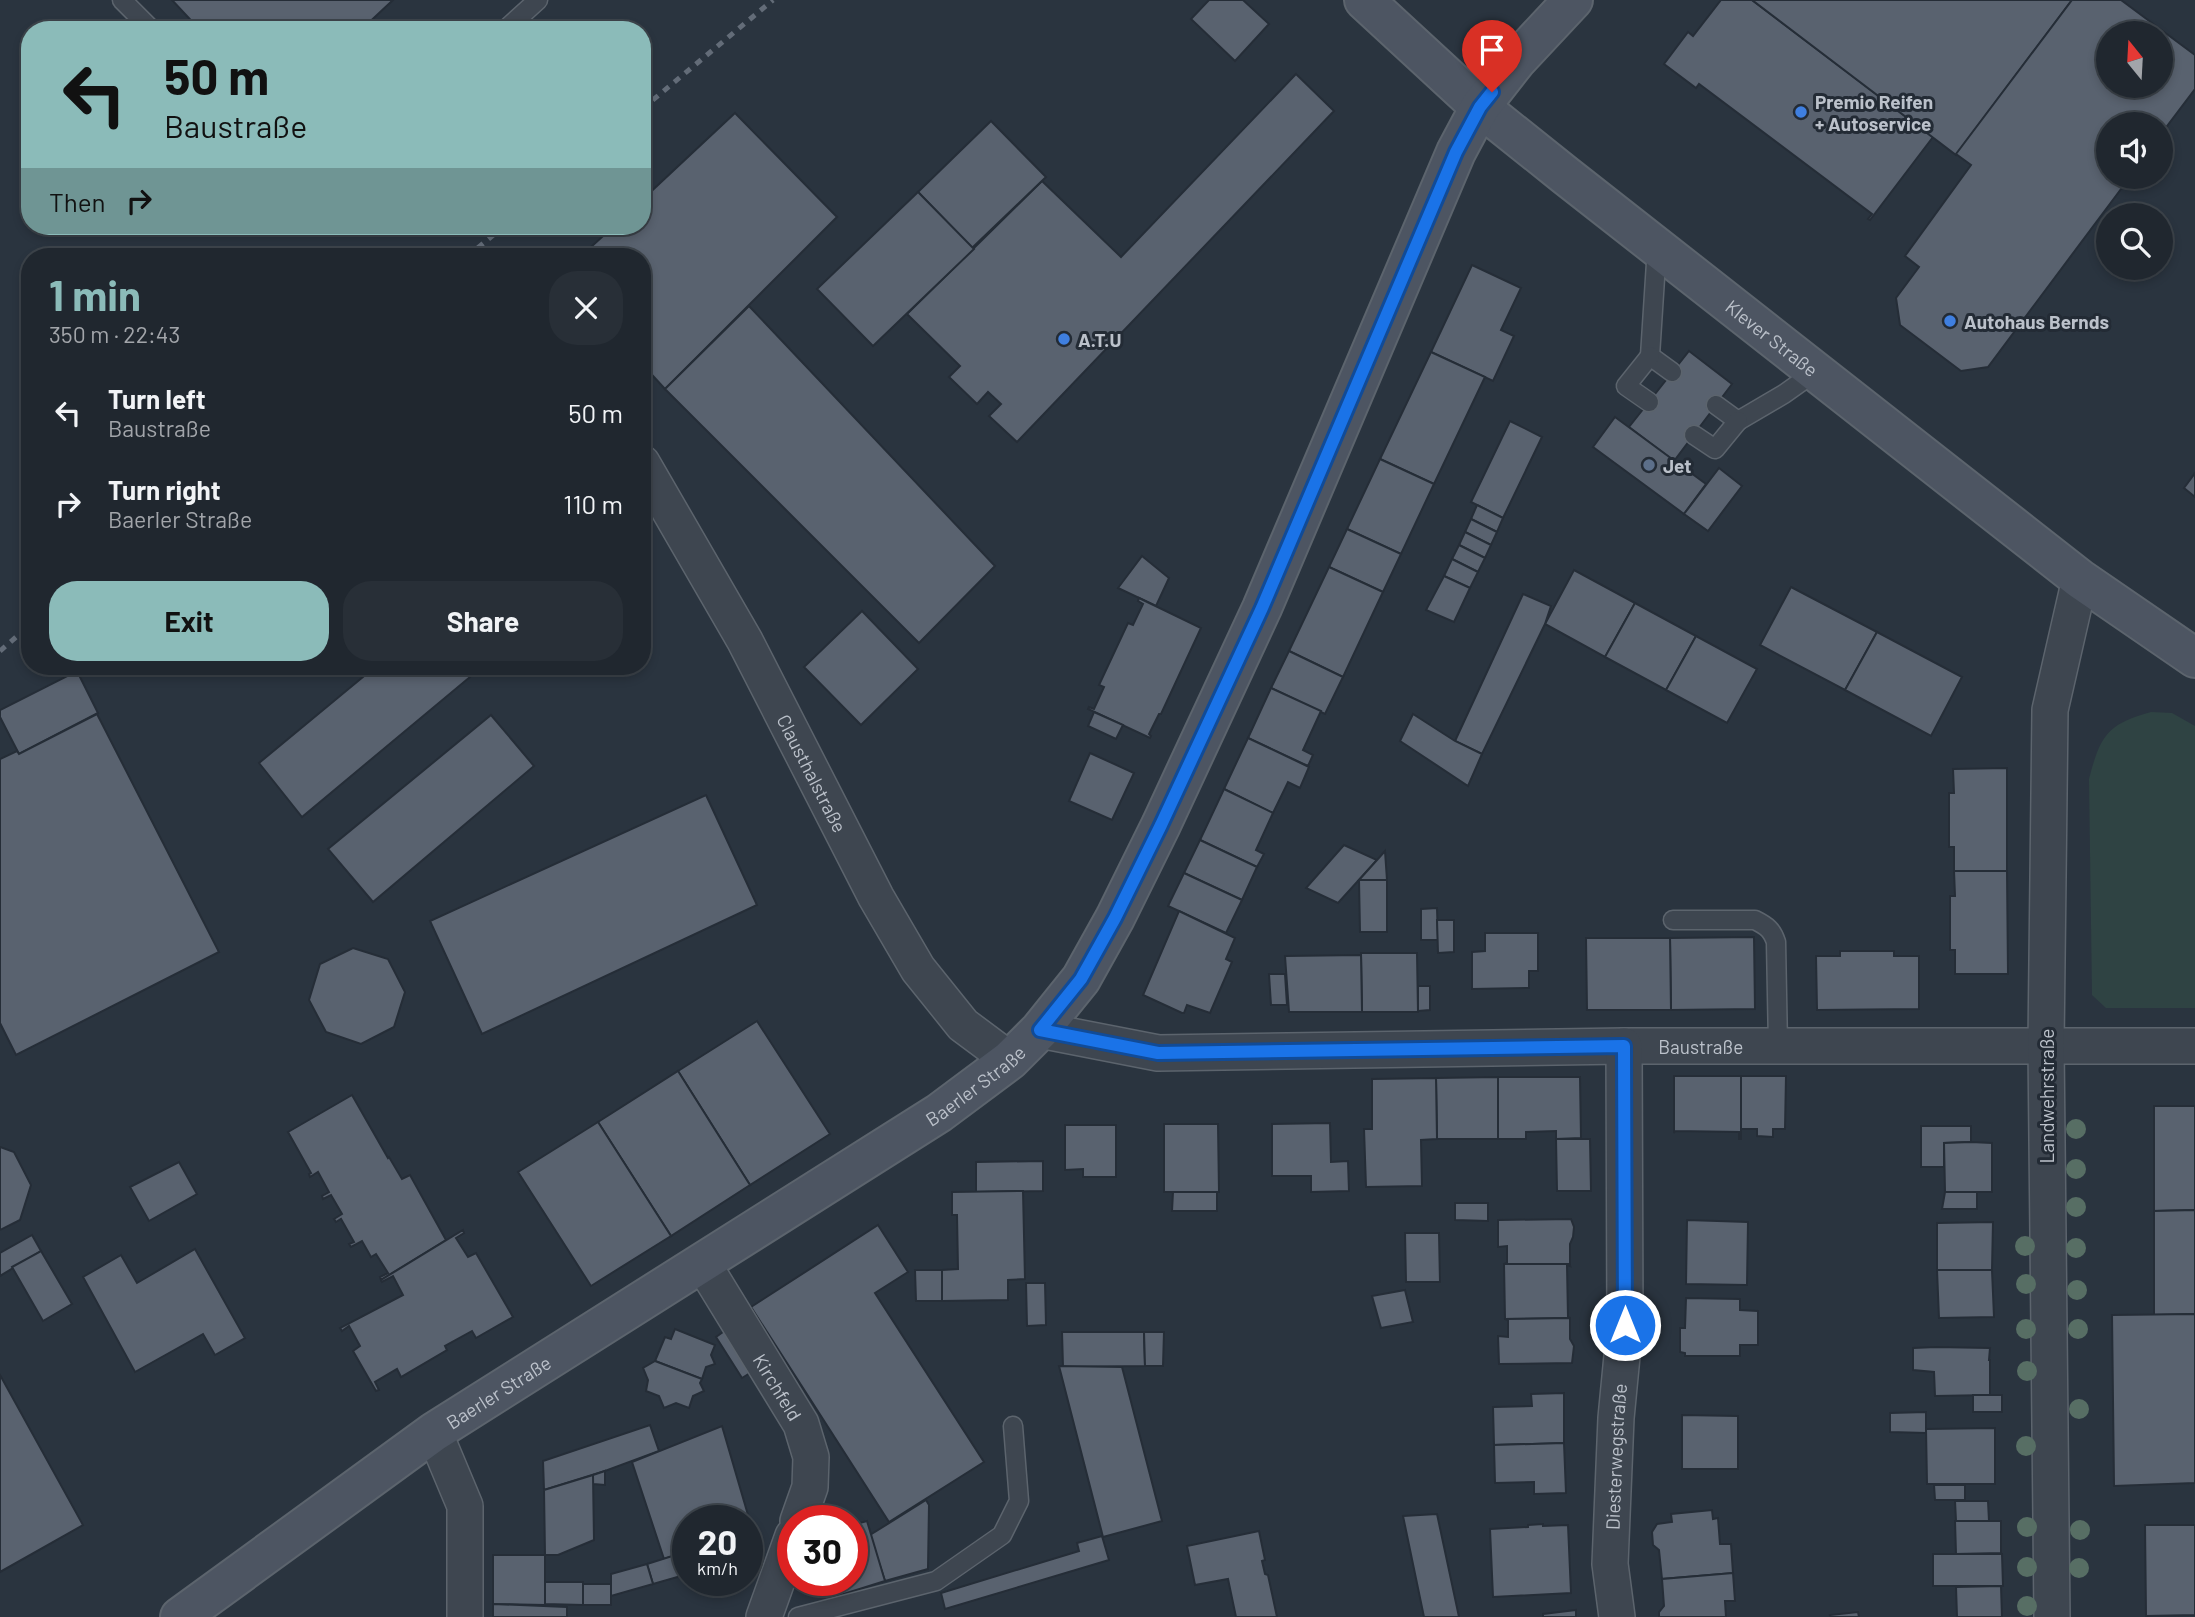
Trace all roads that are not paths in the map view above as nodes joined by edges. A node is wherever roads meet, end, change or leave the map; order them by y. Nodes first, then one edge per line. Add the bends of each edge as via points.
1 (122, 0) edge
2 (538, 0) edge
3 (1364, 0) edge
4 (1573, 0) edge
5 (143, 21) edge
6 (515, 21) edge
7 (1480, 107) junction
8 (1657, 247) junction
9 (1650, 356) junction
10 (1672, 372) dead end
11 (1815, 372) junction
12 (1649, 402) dead end
13 (1716, 405) dead end
14 (1738, 421) junction
15 (1693, 435) dead end
16 (651, 479) edge
17 (2081, 579) junction
18 (2195, 658) edge
19 (1673, 920) dead end
20 (1040, 1030) junction
21 (2046, 1045) junction
22 (1624, 1046) junction
23 (1778, 1046) junction
24 (2195, 1046) edge
25 (1010, 1060) junction
26 (703, 1264) junction
27 (1013, 1426) dead end
28 (434, 1432) junction
29 (803, 1505) edge
30 (777, 1581) edge
31 (180, 1617) edge
32 (465, 1617) edge
33 (764, 1617) edge
34 (799, 1617) edge
35 (1616, 1617) edge
36 (2052, 1617) edge

1 - 5 lane
2 - 6 lane
3 - 7 main road, Klever Straße
4 - 7 main road, Baerler Straße
7 - 8 main road, Klever Straße
7 - 20 main road, Baerler Straße via 1456,152 1262,608 1161,825 1081,979
8 - 9 lane
8 - 11 main road, Klever Straße
9 - 10 lane
9 - 12 lane via 1626,386
11 - 14 lane
11 - 17 main road, Klever Straße
13 - 14 lane
14 - 15 lane via 1715,449
16 - 25 street, Clausthalstraße via 745,641 876,897 918,969 963,1025
17 - 18 main road, Klever Straße
17 - 21 street, Landwehrstraße via 2050,710
19 - 23 lane via 1755,920 1772,932
20 - 22 street, Baustraße via 1158,1053
20 - 25 main road, Baerler Straße
21 - 23 street, Baustraße
21 - 24 street, Baustraße
21 - 36 street, Landwehrstraße
22 - 23 street, Baustraße
22 - 35 street, Diesterwegstraße via 1625,1325 1610,1564
25 - 26 main road, Baerler Straße via 939,1113
26 - 28 main road, Baerler Straße
26 - 29 street, Kirchfeld via 801,1424 811,1457
27 - 34 lane via 1019,1501 1002,1535 936,1581
28 - 31 main road, Baerler Straße
28 - 32 street via 465,1506
30 - 33 street

